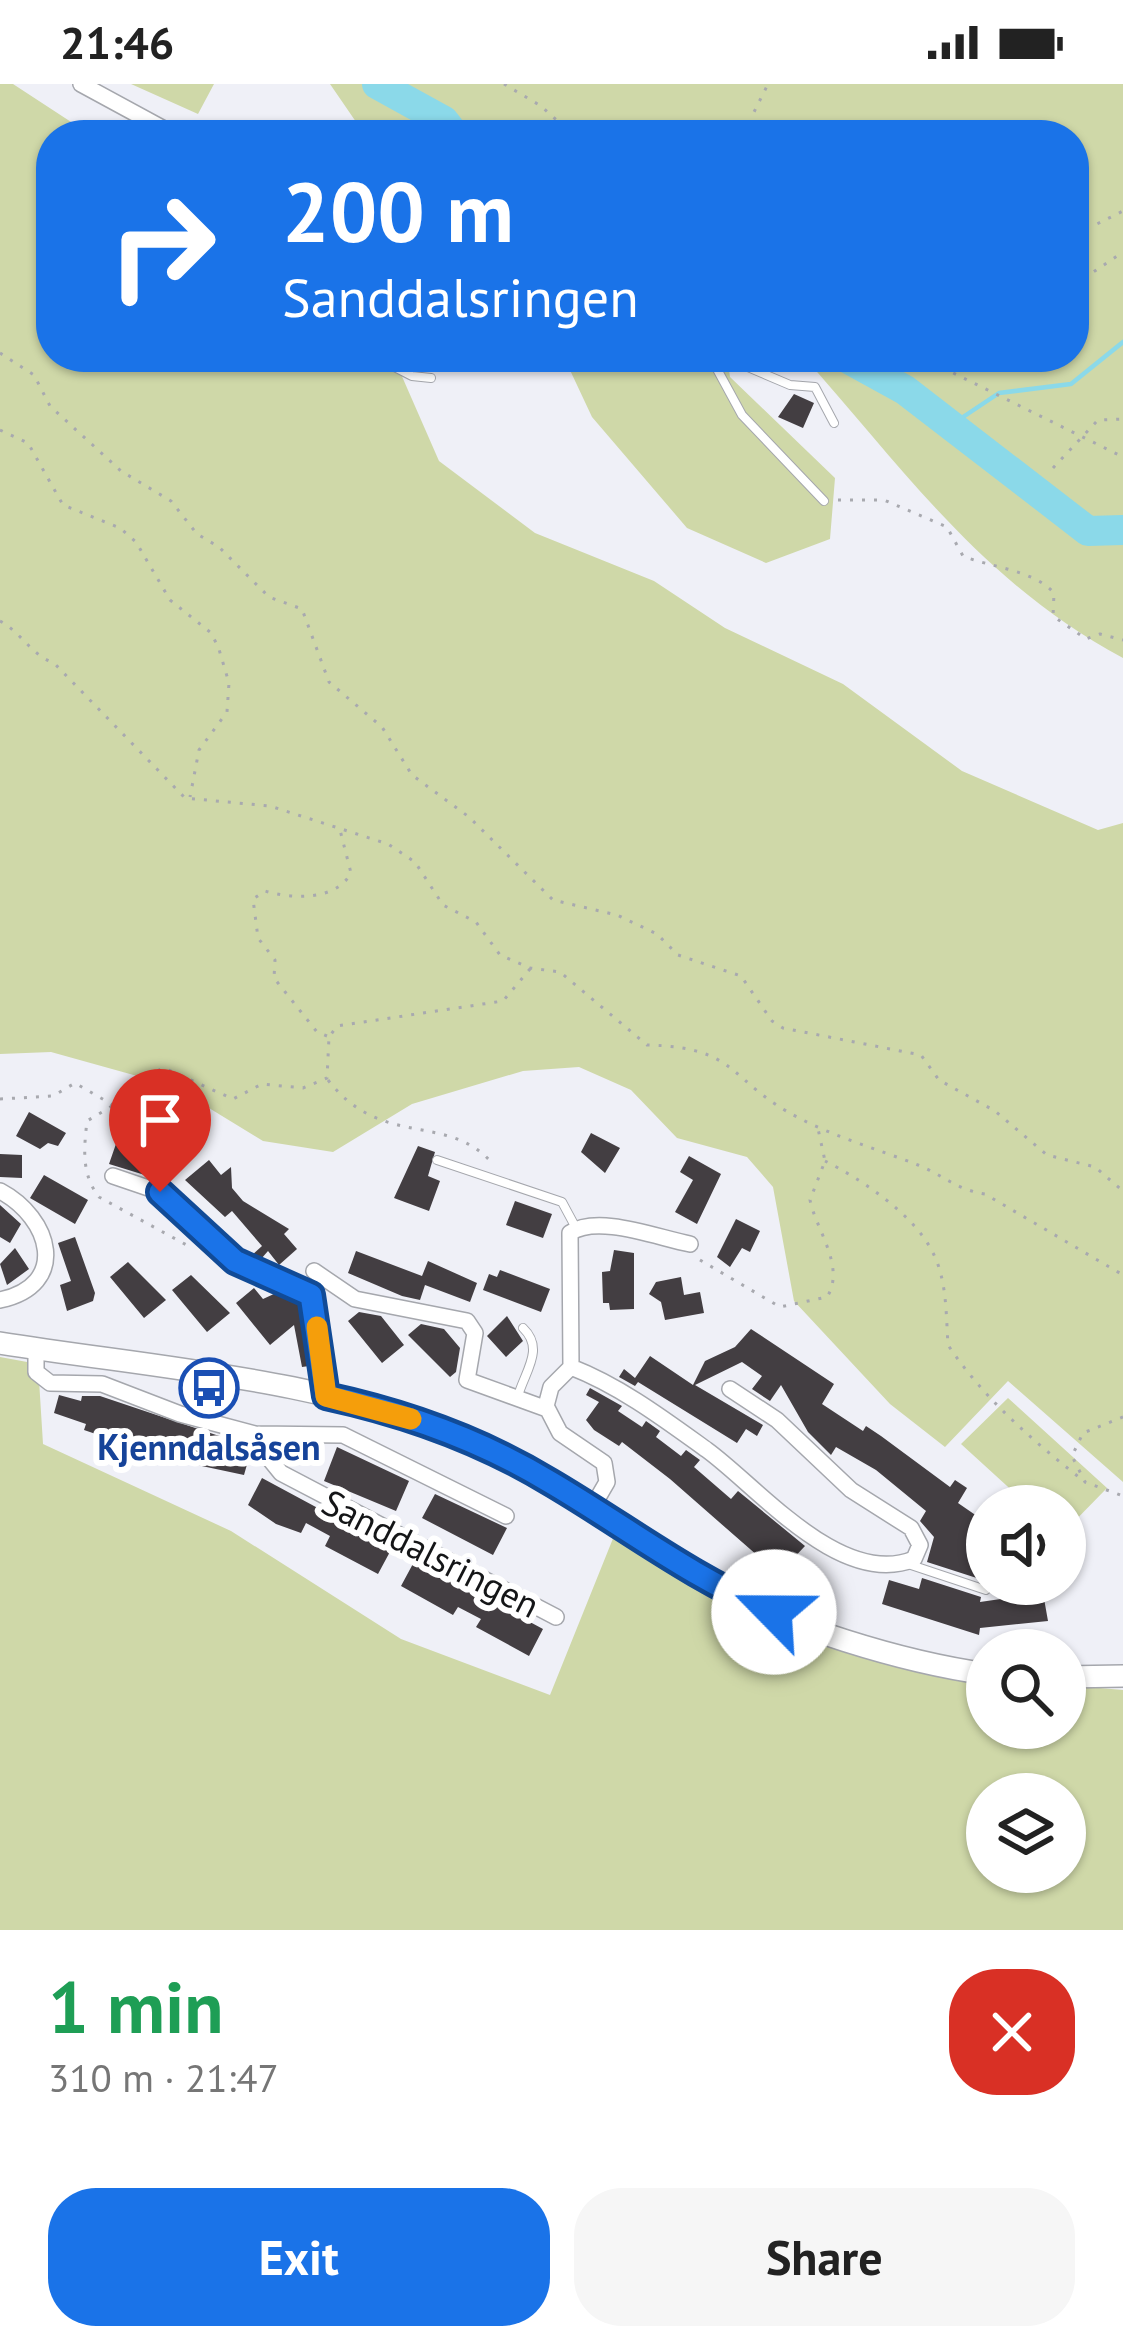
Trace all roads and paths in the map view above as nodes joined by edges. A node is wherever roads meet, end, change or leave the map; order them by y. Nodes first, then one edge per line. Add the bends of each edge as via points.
1 (82, 84) edge
2 (504, 84) edge
3 (768, 84) edge
4 (148, 120) edge
5 (556, 120) edge
6 (751, 120) edge
7 (1123, 212) edge
8 (1089, 226) edge
9 (1123, 251) edge
10 (1089, 275) edge
11 (0, 353) edge
12 (404, 372) edge
13 (722, 372) edge
14 (754, 372) edge
15 (953, 372) edge
16 (431, 378) dead end
17 (1123, 419) edge
18 (834, 423) dead end
19 (0, 430) edge
20 (1083, 436) junction
21 (1123, 457) edge
22 (1053, 467) dead end
23 (824, 501) joint
24 (0, 621) edge
25 (1123, 640) edge
26 (190, 799) junction
27 (340, 830) junction
28 (530, 968) junction
29 (329, 1037) junction
30 (327, 1078) junction
31 (0, 1099) edge
32 (113, 1105) junction
33 (817, 1124) junction
34 (437, 1160) dead end
35 (826, 1161) junction
36 (113, 1176) dead end
37 (505, 1181) junction
38 (1123, 1191) edge
39 (0, 1192) edge
40 (576, 1228) junction
41 (685, 1243) joint
42 (192, 1248) dead end
43 (314, 1271) dead end
44 (1123, 1275) edge
45 (0, 1300) edge
46 (524, 1328) dead end
47 (0, 1343) edge
48 (36, 1349) junction
49 (571, 1367) junction
50 (730, 1389) dead end
51 (326, 1396) junction
52 (518, 1400) junction
53 (547, 1409) junction
54 (1123, 1417) edge
55 (267, 1436) junction
56 (1085, 1482) junction
57 (1123, 1496) edge
58 (592, 1508) junction
59 (506, 1516) dead end
60 (907, 1563) junction
61 (966, 1584) edge
62 (556, 1617) dead end
63 (966, 1669) edge
64 (1123, 1676) edge
65 (1086, 1677) edge

1 - 4 street
2 - 5 path
3 - 6 path
7 - 8 path
9 - 10 path
11 - 38 path via 34,375 50,406 121,471 171,501 269,597 302,609 329,682 382,727 412,775 469,817 553,900 617,914 678,955 741,976 783,1028 921,1055 956,1093 1048,1154 1095,1167
12 - 16 lane
13 - 23 lane via 742,415
14 - 18 lane via 814,387
15 - 20 path
17 - 20 path via 1098,420
19 - 26 path via 28,443 63,505 136,542 170,600 218,646 227,712 199,750
20 - 21 path
20 - 22 path
23 - 25 path via 884,500 947,527 963,556 1008,564 1020,578 1046,584 1054,619 1068,631
24 - 26 path via 37,657 55,663
26 - 27 path via 270,806
27 - 28 path via 415,862 443,905 476,922 500,955
27 - 29 path via 351,873 344,885 322,894 265,891 253,899 274,979
28 - 29 path via 503,1001 398,1013 337,1026
28 - 33 path via 560,972 647,1045 709,1051
29 - 30 path
30 - 32 path via 303,1088 262,1084 233,1099 164,1068 138,1078
30 - 37 path via 372,1118 466,1138
31 - 32 path via 53,1096 75,1084
32 - 42 path via 87,1120 91,1186
33 - 35 path
33 - 44 path via 962,1191 985,1194
34 - 37 lane
35 - 41 path via 810,1201 829,1249 832,1291 817,1303 780,1307 679,1251
35 - 56 path via 852,1174 931,1247 950,1316 948,1345 1011,1424
36 - 51 street via 160,1192 235,1261 311,1295
37 - 40 lane via 562,1202
39 - 45 street via 36,1216 46,1250 32,1284
40 - 41 street
40 - 49 street via 567,1246
43 - 52 street via 355,1299 467,1321 475,1333 467,1380
46 - 52 lane via 536,1353
47 - 48 main road
48 - 51 main road
48 - 55 street, Sanddalsringen via 36,1372 50,1383 102,1384
49 - 53 street via 551,1387
49 - 60 street via 708,1451 804,1532 847,1553
50 - 60 street via 777,1420 851,1490 911,1528 919,1552
51 - 58 main road via 468,1440
52 - 53 street
53 - 58 street via 560,1433 604,1463 608,1481
54 - 56 path via 1083,1433 1072,1456
55 - 59 street, Sanddalsringen via 344,1435
55 - 62 street, Sanddalsringen via 268,1457 281,1473
56 - 57 path
58 - 63 main road via 712,1586 758,1606
60 - 61 lane
64 - 65 main road

